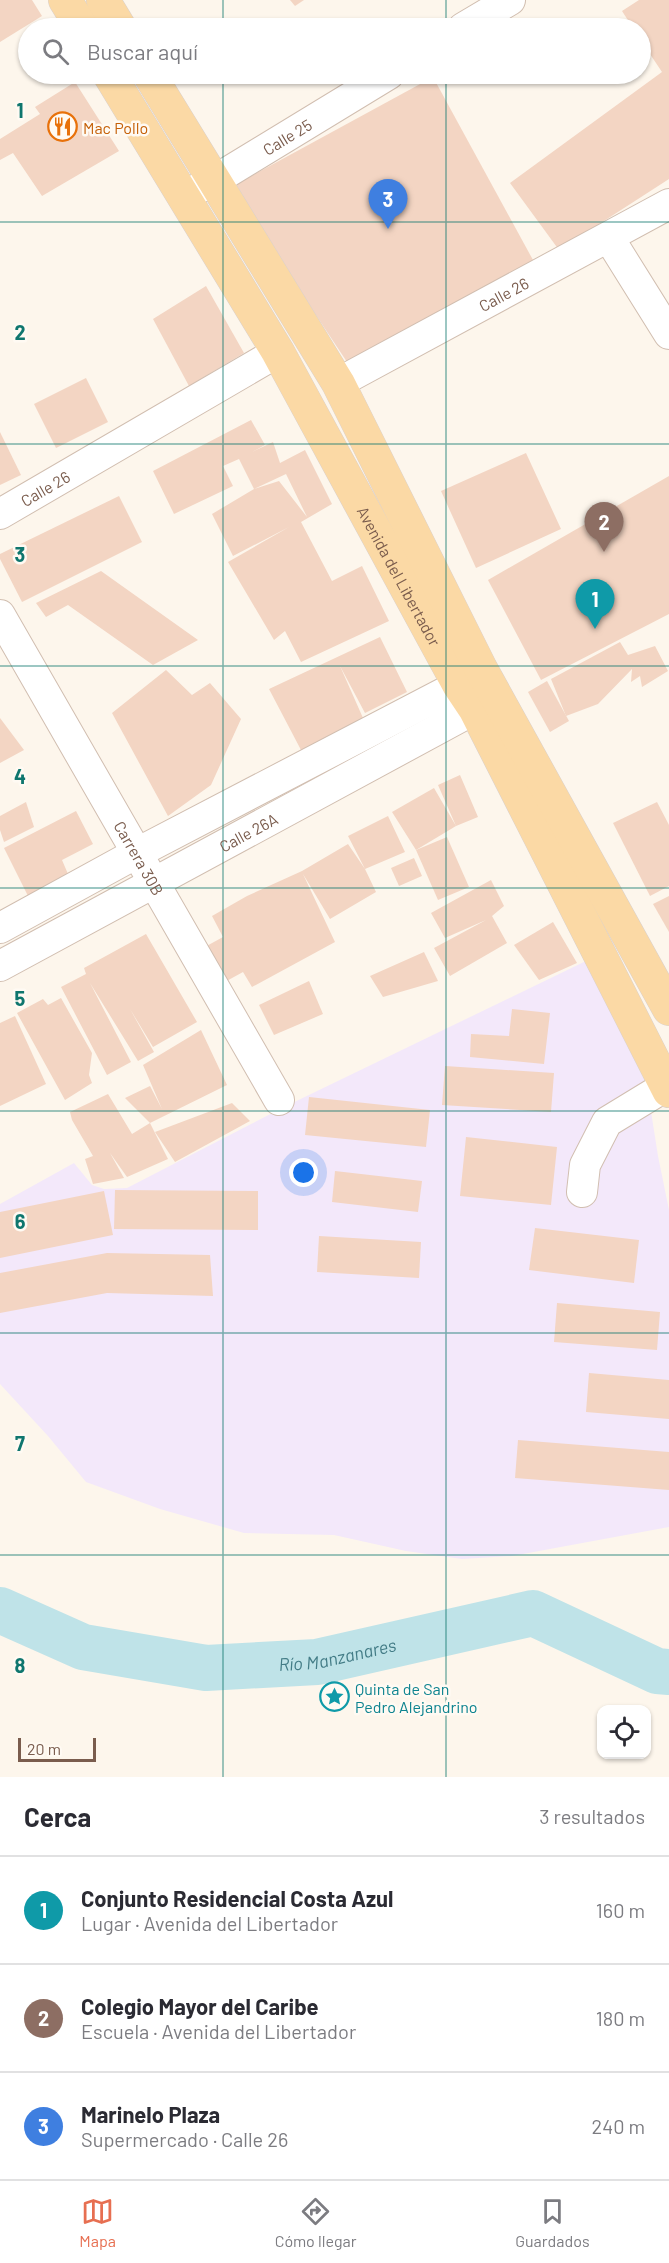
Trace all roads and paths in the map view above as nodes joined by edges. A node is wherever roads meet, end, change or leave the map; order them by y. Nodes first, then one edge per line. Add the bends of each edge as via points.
1 (65, 0) edge
2 (103, 0) edge
3 (510, 0) edge
4 (76, 18) edge
5 (114, 18) edge
6 (480, 18) edge
7 (115, 84) edge
8 (155, 84) edge
9 (373, 84) edge
10 (215, 180) junction
11 (183, 196) junction
12 (669, 204) edge
13 (609, 238) junction
14 (669, 334) edge
15 (278, 352) junction
16 (338, 383) junction
17 (0, 514) edge
18 (0, 615) edge
19 (477, 688) junction
20 (137, 853) junction
21 (154, 882) junction
22 (0, 928) edge
23 (0, 966) edge
24 (669, 1009) edge
25 (668, 1089) edge
26 (279, 1100) dead end
27 (582, 1192) dead end

1 - 4 main road
2 - 5 main road
3 - 6 street
7 - 11 main road, Avenida del Libertador
8 - 10 main road, Avenida del Libertador
9 - 10 street, Calle 25
10 - 11 street, Calle 25
10 - 16 main road, Avenida del Libertador
11 - 15 main road, Avenida del Libertador
12 - 13 street, Calle 26
13 - 14 street
13 - 16 street, Calle 26
15 - 17 street, Calle 26
15 - 19 main road, Avenida del Libertador
16 - 19 main road, Avenida del Libertador
18 - 20 street, Carrera 30B
19 - 20 street, Calle 26A
19 - 21 street, Calle 26A
19 - 24 main road, Avenida del Libertador
19 - 25 main road, Avenida del Libertador
20 - 21 street, Carrera 30B
20 - 22 street, Calle 26A
21 - 23 street, Calle 26A
21 - 26 street, Carrera 30B
25 - 27 street via 607,1122 585,1165

